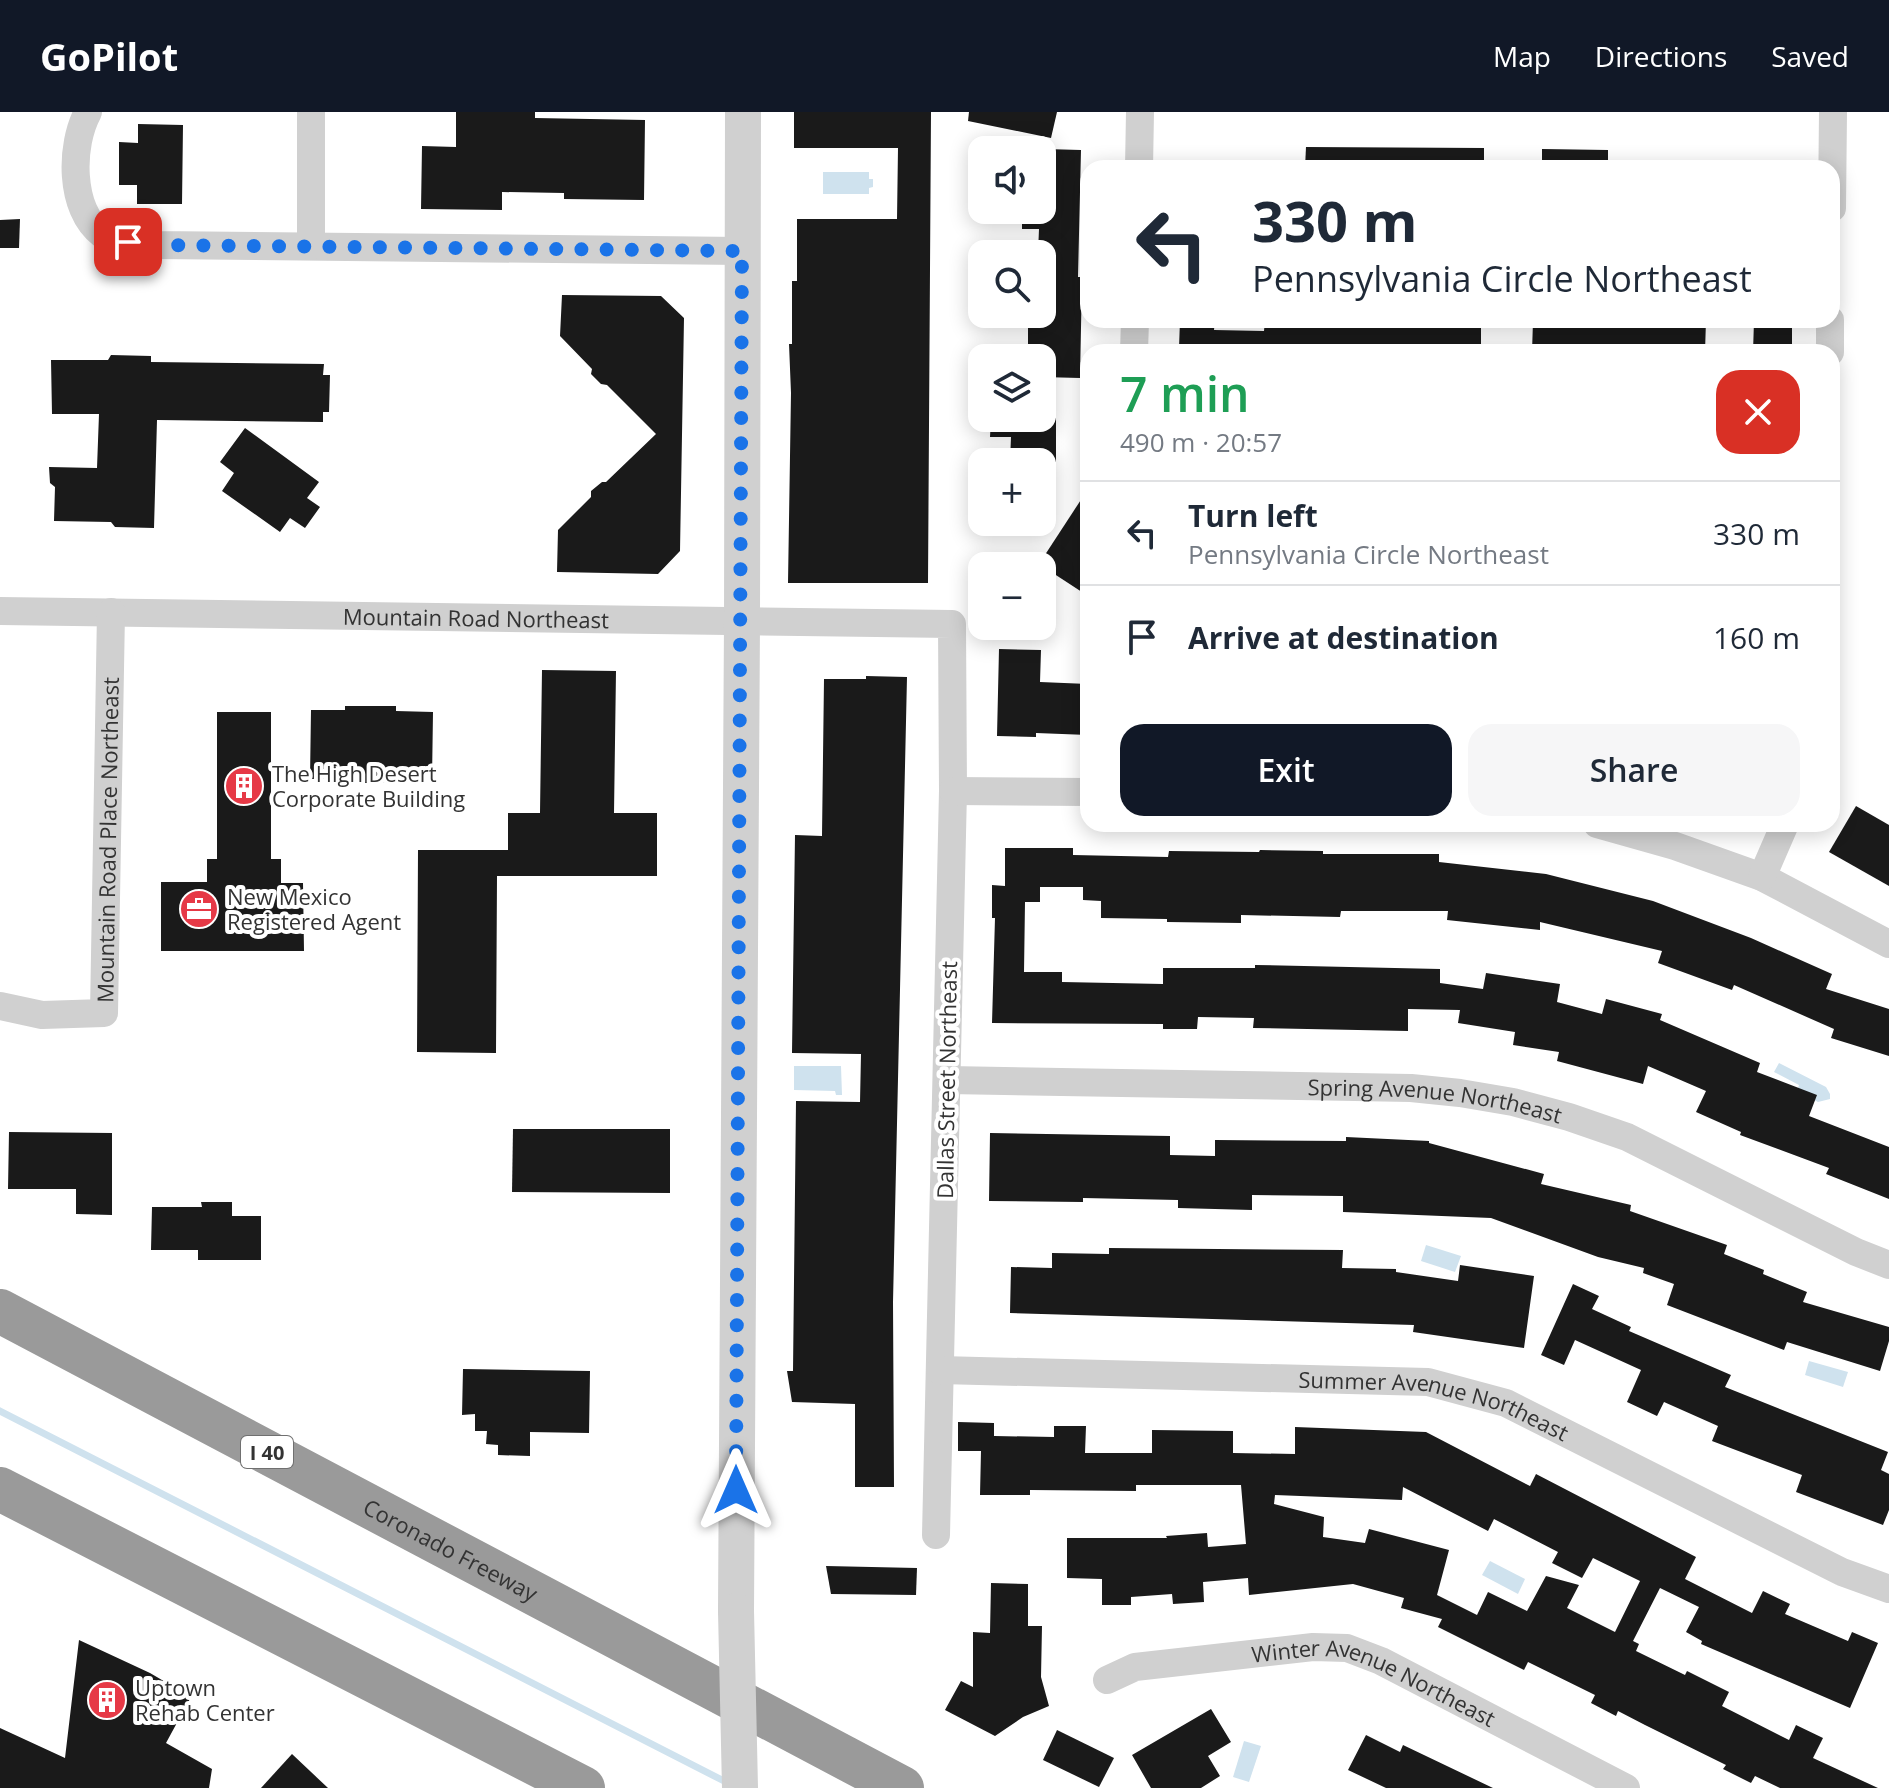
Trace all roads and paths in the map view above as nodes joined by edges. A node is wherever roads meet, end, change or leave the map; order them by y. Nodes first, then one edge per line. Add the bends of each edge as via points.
1 (88, 112) edge
2 (311, 112) edge
3 (743, 112) edge
4 (1140, 112) edge
5 (1833, 112) edge
6 (1139, 160) edge
7 (1832, 160) edge
8 (311, 246) junction
9 (742, 251) junction
10 (0, 611) edge
11 (111, 612) junction
12 (742, 621) junction
13 (952, 624) joint
14 (953, 791) junction
15 (1080, 792) edge
16 (1625, 832) edge
17 (1782, 832) edge
18 (1762, 877) junction
19 (1889, 944) edge
20 (0, 1006) edge
21 (948, 1080) junction
22 (1889, 1265) edge
23 (0, 1311) edge
24 (940, 1370) junction
25 (0, 1489) edge
26 (936, 1535) dead end
27 (1889, 1589) edge
28 (1107, 1680) dead end
29 (583, 1788) edge
30 (740, 1788) edge
31 (902, 1788) edge
32 (1626, 1788) edge

1 - 8 street via 78,140 77,184 86,215 103,235 156,245
2 - 8 street
3 - 9 street
4 - 6 street
5 - 7 street
8 - 9 street
9 - 12 street
10 - 11 street, Mountain Road Northeast
11 - 12 street, Mountain Road Northeast
11 - 20 street, Mountain Road Place Northeast via 104,1013 42,1015
12 - 13 street, Mountain Road Northeast
12 - 30 street, bridge via 736,1611
13 - 14 street, Dallas Street Northeast
14 - 15 street
14 - 21 street, Dallas Street Northeast
16 - 18 street
17 - 18 street
18 - 19 street
21 - 22 street, Spring Avenue Northeast via 1411,1088 1513,1102 1627,1137
21 - 24 street, Dallas Street Northeast
23 - 31 highway, Coronado Freeway / I 40
24 - 26 street, Dallas Street Northeast
24 - 27 street, Summer Avenue Northeast via 1428,1382 1465,1390 1506,1403 1842,1572
25 - 29 highway
28 - 32 street, Winter Avenue Northeast via 1135,1667 1313,1647 1347,1648

